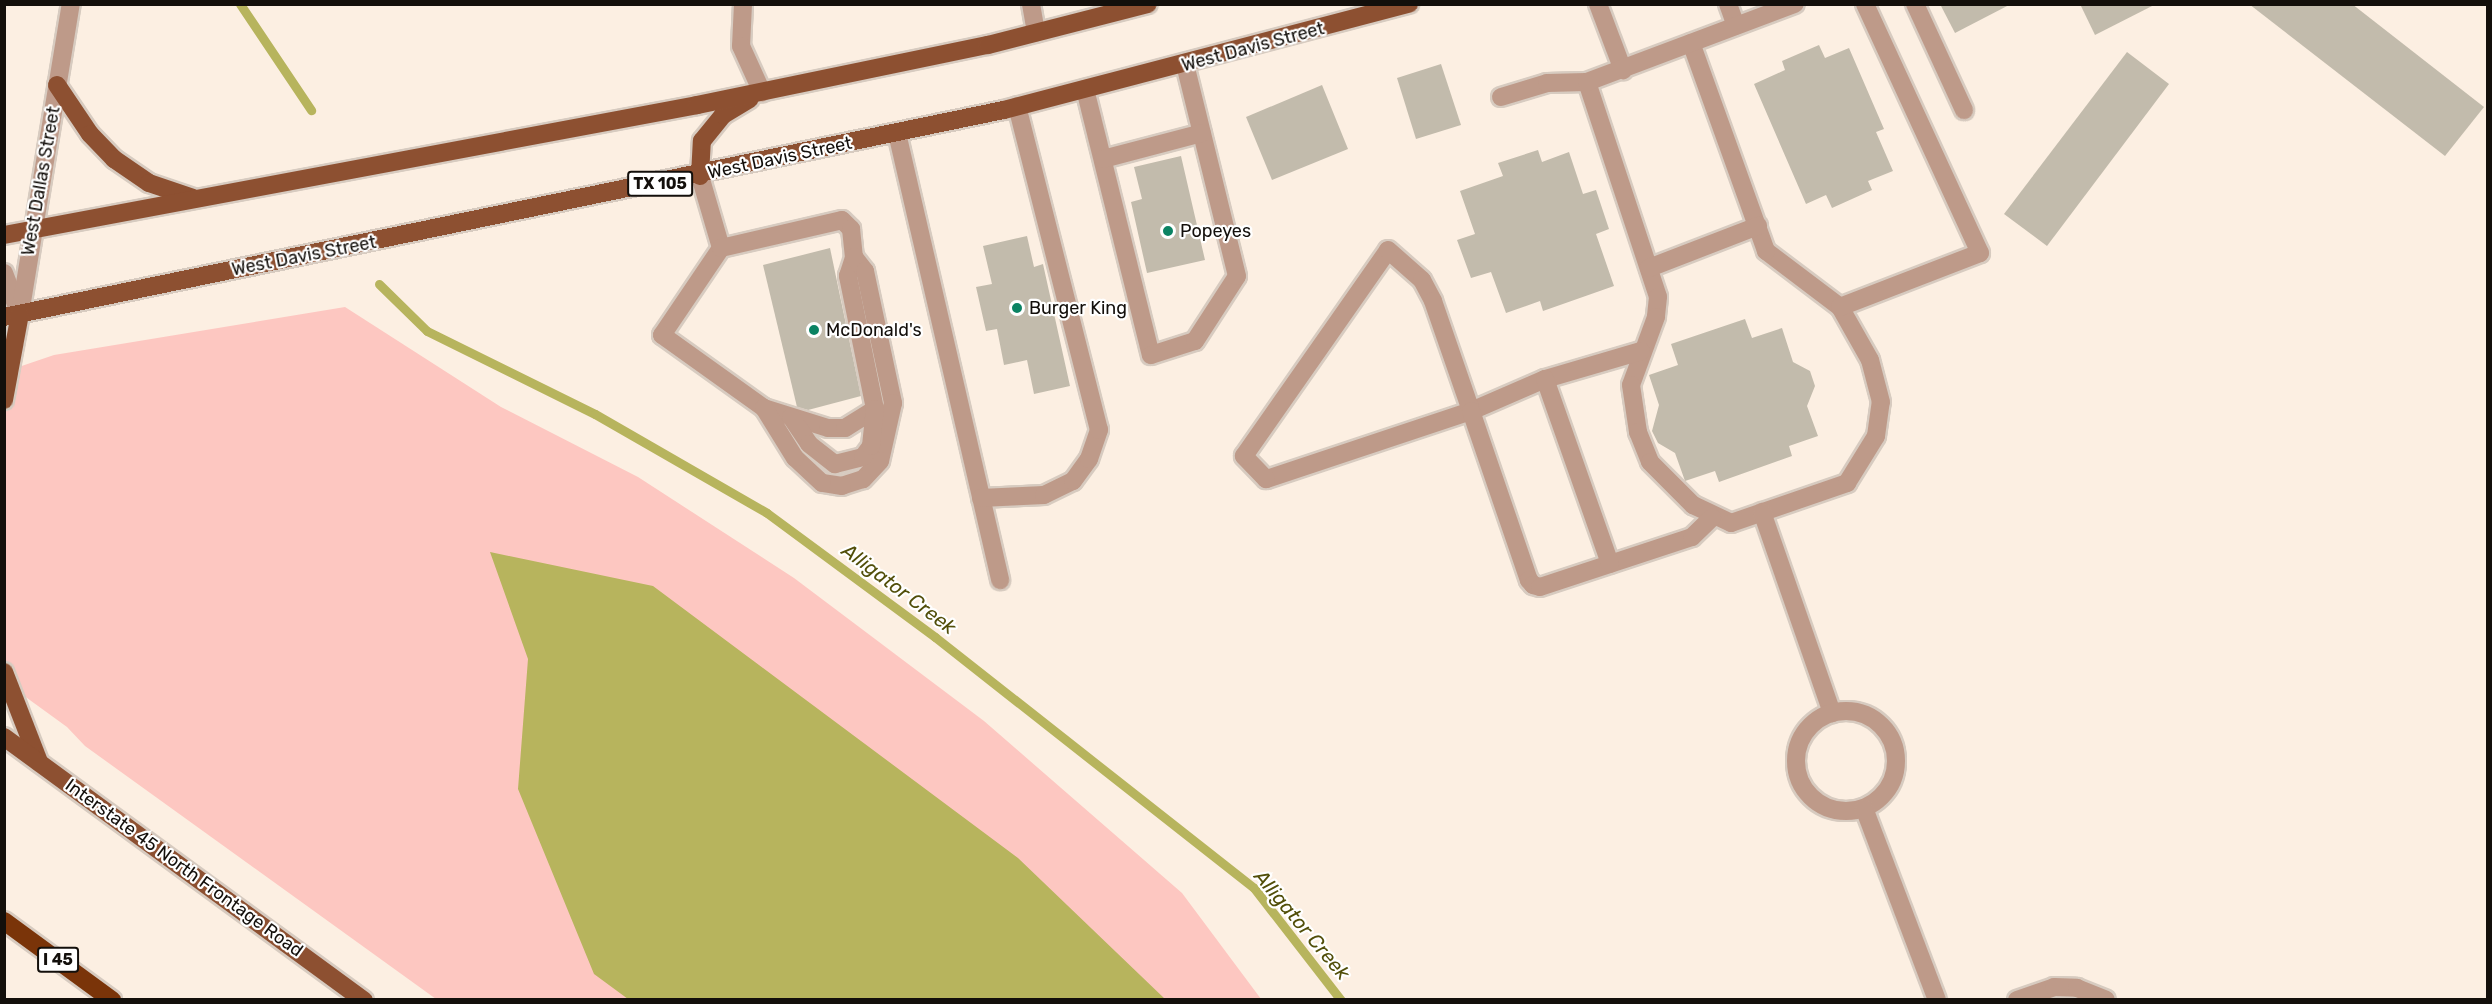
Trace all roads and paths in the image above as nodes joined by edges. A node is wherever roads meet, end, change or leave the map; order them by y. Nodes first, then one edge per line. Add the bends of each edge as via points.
1 (71, 4) edge
2 (743, 4) edge
3 (1030, 4) edge
4 (1148, 4) edge
5 (1409, 4) edge
6 (1598, 4) edge
7 (1728, 4) edge
8 (1795, 4) edge
9 (1865, 4) edge
10 (1915, 4) edge
11 (1125, 7) edge
12 (1736, 26) junction
13 (1036, 33) junction
14 (1691, 43) junction
15 (1185, 65) junction
16 (1623, 70) junction
17 (1587, 82) junction
18 (57, 86) junction
19 (1085, 89) junction
20 (762, 92) junction
21 (1501, 97) dead end
22 (1017, 106) junction
23 (1965, 110) dead end
24 (897, 133) junction
25 (1202, 133) junction
26 (1103, 159) junction
27 (699, 176) junction
28 (195, 198) junction
29 (1758, 226) junction
30 (33, 228) junction
31 (4, 235) edge
32 (721, 248) junction
33 (854, 257) junction
34 (1649, 268) junction
35 (4, 273) edge
36 (1840, 307) junction
37 (12, 315) edge
38 (1641, 351) junction
39 (1545, 379) junction
40 (4, 400) edge
41 (764, 408) junction
42 (875, 409) junction
43 (1471, 411) junction
44 (791, 417) junction
45 (981, 498) junction
46 (1762, 512) junction
47 (1712, 518) junction
48 (1610, 564) junction
49 (1000, 580) dead end
50 (4, 672) edge
51 (1832, 713) junction
52 (4, 737) edge
53 (39, 762) junction
54 (1864, 808) junction
55 (4, 921) edge
56 (112, 999) edge
57 (364, 999) edge
58 (1937, 999) edge
59 (2017, 999) edge
60 (2106, 999) edge

1 - 18 street, West Dallas Street
2 - 20 street via 741,46
3 - 13 street
4 - 11 main road
5 - 15 main road, West Davis Street / TX 105
6 - 16 street
7 - 12 street
8 - 12 street
9 - 36 street via 1980,253
10 - 23 street
11 - 13 main road
12 - 14 street
13 - 20 main road
14 - 16 street
14 - 29 street
15 - 19 main road, West Davis Street / TX 105
15 - 25 street
16 - 17 street
17 - 21 street via 1547,83
17 - 34 street
18 - 28 main road via 90,134 114,159 148,183
18 - 30 street, West Dallas Street
19 - 22 main road, West Davis Street / TX 105
19 - 26 street
20 - 27 main road via 723,115 702,141
20 - 28 main road
22 - 24 main road, West Davis Street / TX 105
22 - 45 street via 1099,430 1089,459 1073,482 1044,495
24 - 27 main road, West Davis Street / TX 105
24 - 45 street
25 - 26 street
25 - 26 street via 1237,276 1196,342 1151,355
27 - 32 street
27 - 37 main road, West Davis Street / TX 105
28 - 30 main road
29 - 34 street
29 - 36 street via 1772,259
30 - 31 main road
30 - 37 street, West Dallas Street
32 - 33 street via 842,220 851,229
32 - 41 street via 662,335
33 - 41 street via 865,271 893,403 880,461 863,479 842,486 822,483 801,466
33 - 42 street via 848,276
34 - 38 street via 1658,308
35 - 37 street, West Dallas Street
36 - 46 street via 1857,329 1870,360 1881,402 1876,436 1847,483
37 - 40 main road
38 - 39 street
38 - 47 street via 1631,385 1632,409 1650,462 1668,485
39 - 43 street
39 - 48 street
41 - 44 street
42 - 44 street via 845,428
42 - 44 street via 871,446 863,457 835,464 808,444
43 - 43 street via 1422,280 1388,250 1244,456 1266,479
43 - 48 street via 1533,585 1540,587
45 - 49 street
46 - 47 street via 1731,523
46 - 51 street
47 - 48 street via 1692,537
50 - 53 main road
51 - 54 street via 1866,715 1891,738 1895,772 1888,788
51 - 54 street via 1804,734 1798,746 1798,774 1803,787 1824,806 1837,810
52 - 53 main road, Interstate 45 North Frontage Road
53 - 57 main road, Interstate 45 North Frontage Road
54 - 58 street
55 - 56 highway, I 45
59 - 60 street via 2054,987 2077,987

